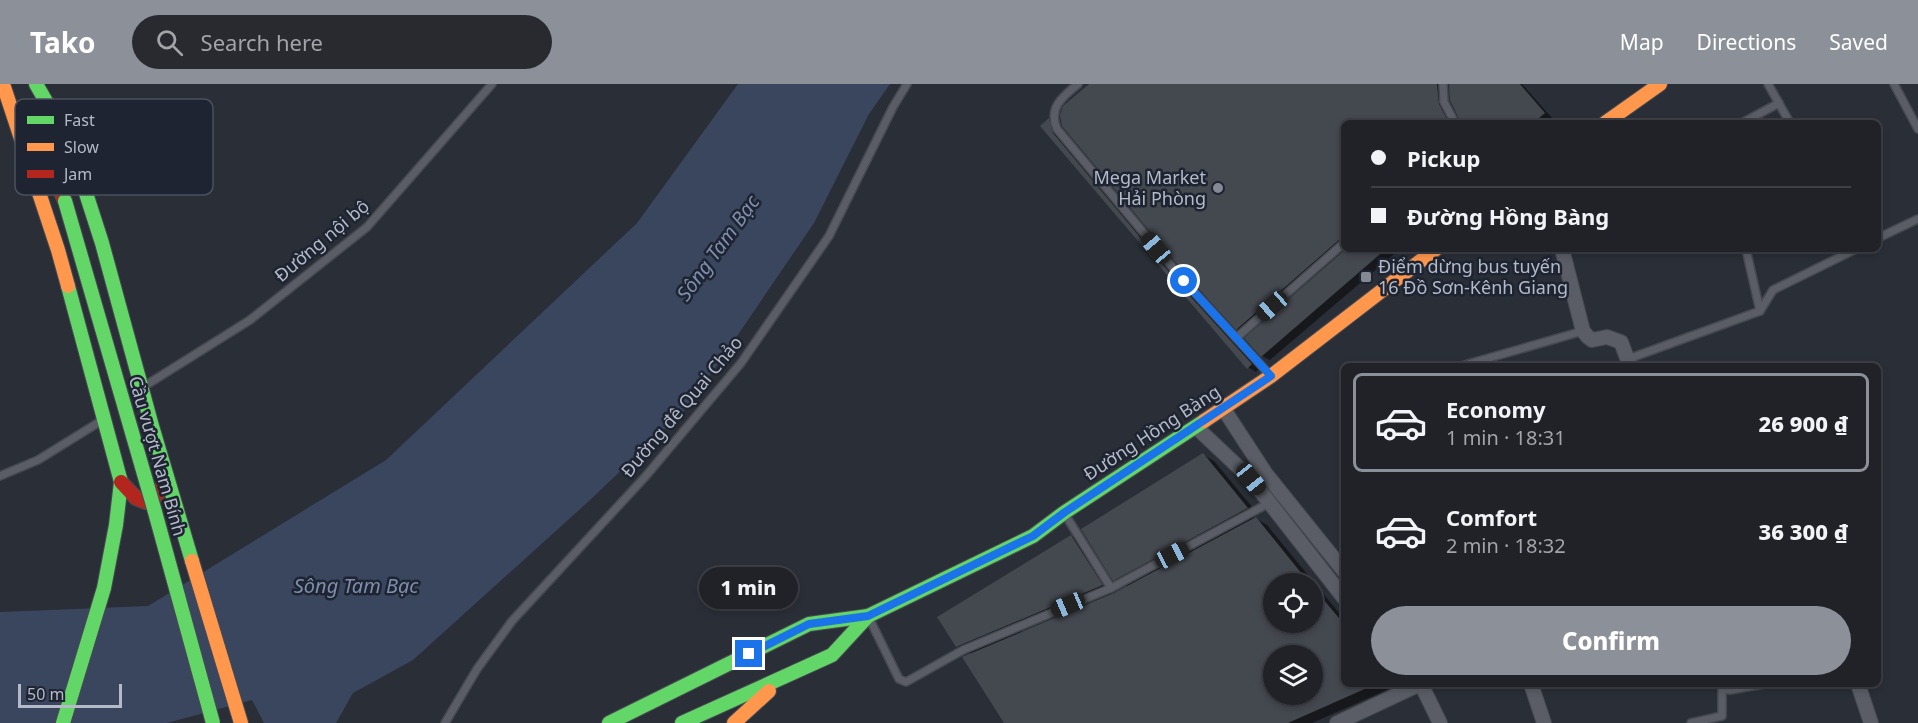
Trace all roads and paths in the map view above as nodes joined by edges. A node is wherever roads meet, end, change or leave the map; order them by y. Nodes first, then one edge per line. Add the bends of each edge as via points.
1 (35, 84) edge
2 (492, 84) edge
3 (907, 84) edge
4 (1078, 84) edge
5 (1443, 84) edge
6 (1660, 84) edge
7 (1768, 84) edge
8 (1894, 84) edge
9 (4, 88) edge
10 (39, 99) edge
11 (44, 99) edge
12 (1779, 103) junction
13 (15, 104) edge
14 (1453, 120) edge
15 (1609, 120) edge
16 (1748, 120) edge
17 (1788, 120) edge
18 (15, 121) edge
19 (1918, 129) edge
20 (40, 195) edge
21 (62, 195) edge
22 (63, 195) edge
23 (86, 195) edge
24 (65, 201) junction
25 (1918, 219) edge
26 (1881, 237) edge
27 (1341, 246) edge
28 (1432, 252) edge
29 (1563, 252) edge
30 (1747, 252) edge
31 (1850, 252) edge
32 (1760, 312) junction
33 (1583, 331) junction
34 (1236, 338) junction
35 (1471, 363) edge
36 (1629, 363) edge
37 (1271, 376) junction
38 (141, 388) junction
39 (1223, 408) junction
40 (104, 420) junction
41 (1196, 427) junction
42 (166, 469) junction
43 (0, 476) edge
44 (121, 482) junction
45 (1282, 493) junction
46 (1270, 503) junction
47 (1065, 512) junction
48 (1341, 567) edge
49 (1110, 588) junction
50 (1341, 594) edge
51 (868, 616) junction
52 (783, 678) junction
53 (1414, 687) edge
54 (1422, 687) edge
55 (1532, 687) edge
56 (1721, 687) edge
57 (1723, 687) edge
58 (1747, 687) edge
59 (1859, 687) edge
60 (63, 723) edge
61 (213, 723) edge
62 (241, 723) edge
63 (445, 723) edge
64 (609, 723) edge
65 (682, 723) edge
66 (734, 723) edge
67 (1337, 723) edge
68 (1440, 723) edge
69 (1544, 723) edge
70 (1690, 723) edge
71 (1871, 723) edge

1 - 10 main road, Cầu vượt Nam Bính
1 - 11 main road
2 - 38 lane, Đường nội bộ via 367,227 250,320
3 - 63 lane, Đường đê Quai Chảo via 829,236 741,363 645,477 512,621
4 - 34 lane via 1055,109 1053,120 1057,129
5 - 14 lane via 1444,102
6 - 15 main road
7 - 12 lane
8 - 19 lane
9 - 13 main road, Cầu vượt Nam Bính
9 - 18 main road
12 - 16 lane
12 - 17 lane
20 - 40 main road
21 - 24 main road, Cầu vượt Nam Bính
22 - 24 main road, Cầu vượt Nam Bính
23 - 38 main road
24 - 61 main road, Cầu vượt Nam Bính, bridge
25 - 26 lane
27 - 34 lane
28 - 37 main road, Đường Hồng Bàng
29 - 33 street
30 - 32 lane
31 - 32 lane via 1773,290
32 - 36 lane
33 - 35 lane
33 - 36 street via 1592,340 1607,337 1620,342
34 - 37 lane
37 - 39 main road, Đường Hồng Bàng
38 - 42 main road
39 - 41 main road, Đường Hồng Bàng
39 - 45 street
40 - 43 lane via 38,460
40 - 44 main road
41 - 46 street via 1251,479
41 - 47 main road, Đường Hồng Bàng
42 - 44 main road via 157,496 148,502 140,502
42 - 62 main road
44 - 60 main road via 104,588
45 - 46 lane
45 - 48 street
46 - 49 lane
46 - 50 street
47 - 49 lane
47 - 51 main road, Đường Hồng Bàng via 1033,536
49 - 51 lane via 963,650 906,682 899,679
51 - 52 main road, Đường Hồng Bàng via 832,655
51 - 64 main road, Đường Hồng Bàng via 809,624
52 - 65 main road, Đường Hồng Bàng
52 - 66 main road
53 - 67 street
54 - 68 street
55 - 69 street
56 - 70 lane via 1722,716
57 - 58 lane
59 - 71 street

